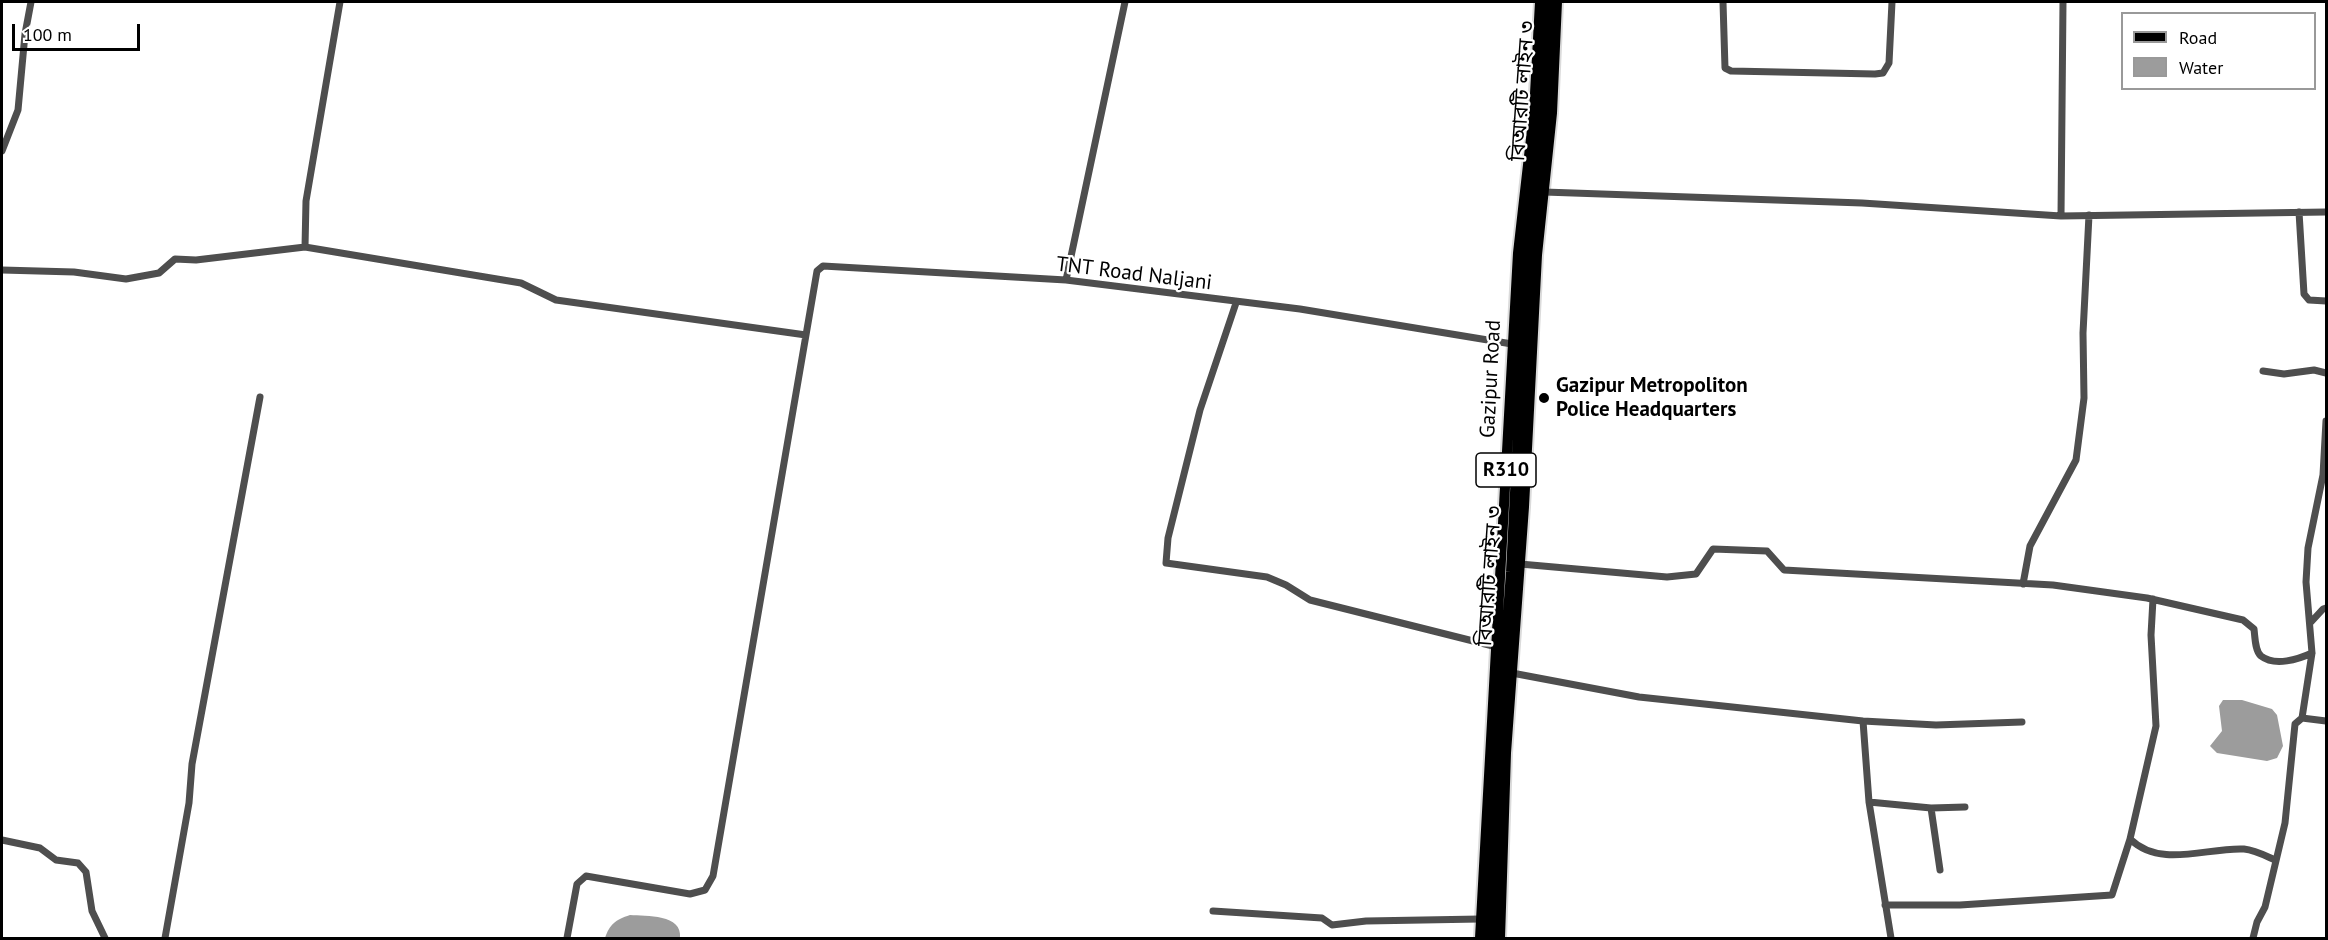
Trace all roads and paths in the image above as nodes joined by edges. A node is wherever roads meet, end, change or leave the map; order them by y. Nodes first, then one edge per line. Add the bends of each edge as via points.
1 (31, 2) edge
2 (340, 2) edge
3 (1125, 2) edge
4 (1540, 2) edge
5 (1549, 2) edge
6 (1557, 2) edge
7 (1724, 2) edge
8 (1892, 2) edge
9 (2063, 2) edge
10 (2, 151) edge
11 (1544, 192) junction
12 (2300, 212) junction
13 (2326, 212) edge
14 (2089, 215) junction
15 (2061, 216) junction
16 (305, 247) junction
17 (2, 270) edge
18 (1066, 280) junction
19 (2326, 301) edge
20 (1236, 303) junction
21 (806, 335) junction
22 (1512, 344) junction
23 (2263, 371) dead end
24 (2326, 373) edge
25 (260, 398) dead end
26 (2326, 421) edge
27 (1520, 564) junction
28 (2023, 584) junction
29 (2153, 599) junction
30 (2326, 608) edge
31 (2311, 622) junction
32 (1497, 647) junction
33 (2312, 653) junction
34 (1512, 673) junction
35 (2302, 718) junction
36 (1863, 721) junction
37 (2326, 721) edge
38 (2022, 722) dead end
39 (1869, 802) junction
40 (1965, 807) dead end
41 (1931, 808) junction
42 (2, 840) edge
43 (2130, 840) junction
44 (2275, 860) junction
45 (1940, 870) dead end
46 (1885, 905) junction
47 (1213, 911) dead end
48 (1480, 919) junction
49 (105, 939) edge
50 (165, 939) edge
51 (567, 939) edge
52 (1480, 939) edge
53 (1490, 939) edge
54 (1500, 939) edge
55 (1891, 939) edge
56 (2253, 939) edge

1 - 10 street via 18,110
2 - 16 street via 306,201
3 - 18 street
4 - 22 main road, Gazipur Road / R310
5 - 53 main road, বিআরটি লাইন ৩ via 1543,112 1527,255
6 - 11 main road, Gazipur Road / R310
7 - 8 street via 1725,68 1731,71 1875,74 1883,73 1889,63
9 - 15 street
11 - 15 street via 1862,203
11 - 27 main road, Gazipur Road / R310
12 - 13 street
12 - 14 street
12 - 19 street via 2304,294 2309,300
14 - 15 street
14 - 28 street via 2084,398 2076,460 2031,546
16 - 17 street via 175,259 159,273 126,279 74,272
16 - 21 street via 521,283 556,300
18 - 20 street, TNT Road Naljani
18 - 21 street, TNT Road Naljani via 823,266 816,271
20 - 22 street, TNT Road Naljani via 1300,309
20 - 32 street via 1200,410 1168,538 1166,563 1267,577 1310,600
21 - 51 street, TNT Road Naljani via 713,876 705,890 690,894 586,876 577,884
22 - 32 main road, Gazipur Road / R310
23 - 24 street
25 - 50 street via 192,764
26 - 31 street via 2323,475 2307,555
27 - 28 street via 1667,577 1696,574 1713,549 1767,551 1784,570
27 - 34 main road, Gazipur Road / R310
28 - 29 street
29 - 33 street via 2243,620 2254,629 2257,650 2267,659 2295,660
29 - 43 street via 2156,726
30 - 31 street
31 - 33 street
32 - 48 main road, Gazipur Road / R310
33 - 35 street
34 - 36 street via 1639,697
34 - 54 main road, Gazipur Road / R310
35 - 37 street
35 - 44 street via 2293,729 2290,789
36 - 38 street via 1936,725
36 - 39 street
39 - 41 street
39 - 46 street
40 - 41 street
41 - 45 street
42 - 49 street via 40,849 56,860 78,863 86,872 92,911
43 - 44 street via 2144,849 2175,855 2248,849
43 - 46 street via 2112,895 1960,905
44 - 56 street
46 - 55 street
47 - 48 street via 1322,918 1332,925
48 - 52 main road, Gazipur Road / R310

